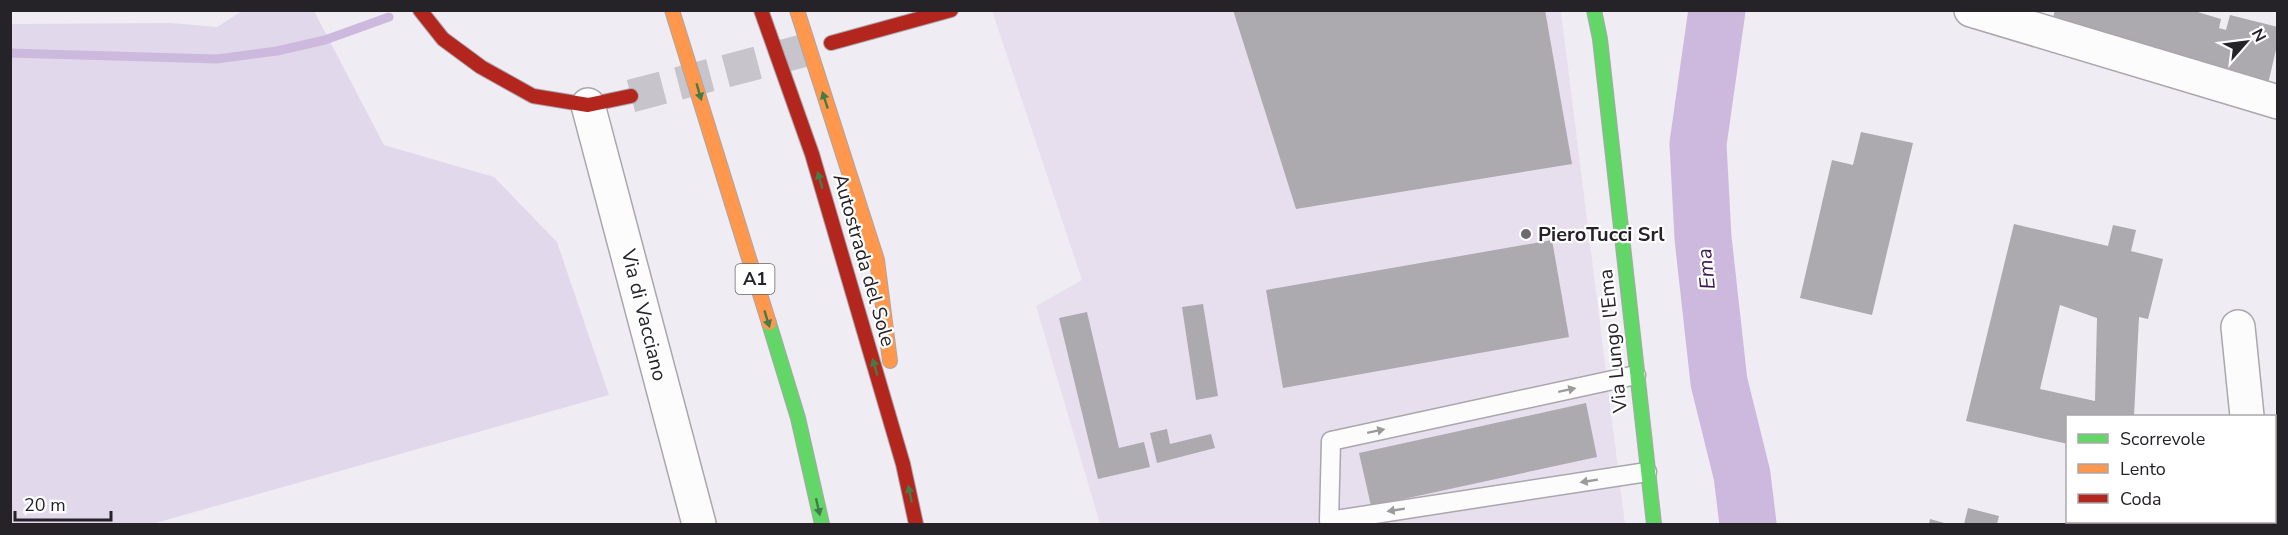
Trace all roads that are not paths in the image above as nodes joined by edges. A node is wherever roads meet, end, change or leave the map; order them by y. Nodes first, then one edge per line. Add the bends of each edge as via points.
1 (420, 10) edge
2 (672, 10) edge
3 (761, 10) edge
4 (797, 10) edge
5 (951, 10) edge
6 (1594, 10) edge
7 (1971, 10) edge
8 (831, 43) dead end
9 (631, 96) tunnel mouth
10 (2277, 102) edge
11 (588, 105) junction
12 (2238, 327) dead end
13 (1636, 375) junction
14 (2247, 415) edge
15 (903, 464) junction
16 (1647, 472) junction
17 (699, 525) edge
18 (822, 525) edge
19 (916, 525) edge
20 (1654, 525) edge

1 - 11 main road via 443,39 481,67 533,96
2 -> 18 main road, A1 via 798,418
15 -> 3 main road, Autostrada del Sole via 812,154
15 -> 4 main road via 877,260
5 - 8 main road
6 - 13 main road, Via Lungo l'Ema
7 - 10 street
9 - 11 main road
11 - 17 street, Via di Vacciano
12 - 14 street
13 - 16 main road, Via Lungo l'Ema
16 -> 13 lane via 1329,521 1331,441
19 -> 15 main road, Autostrada del Sole
16 - 20 main road, Via Lungo l'Ema

